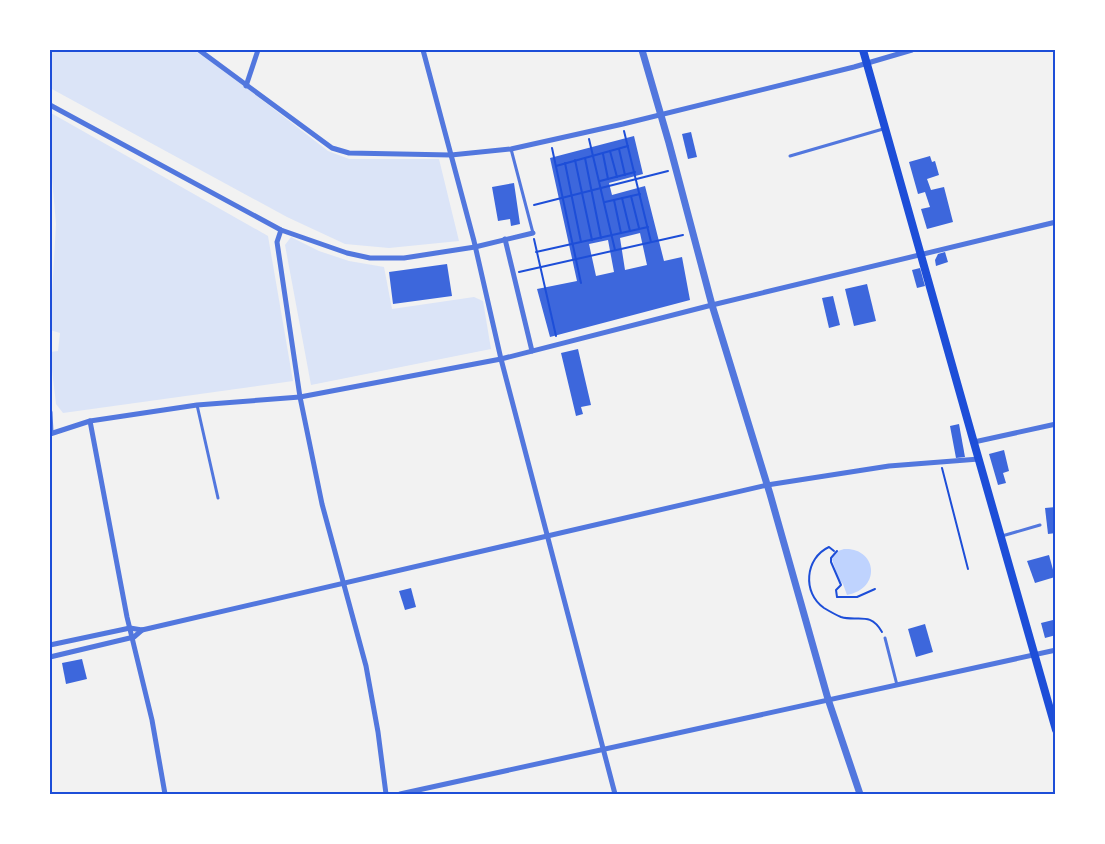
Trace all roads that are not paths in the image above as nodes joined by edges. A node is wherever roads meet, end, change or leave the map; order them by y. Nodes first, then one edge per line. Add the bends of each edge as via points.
1 (199, 50) edge
2 (258, 50) edge
3 (423, 50) edge
4 (642, 50) edge
5 (864, 50) edge
6 (912, 50) edge
7 (868, 64) junction
8 (246, 86) junction
9 (50, 105) edge
10 (661, 114) junction
11 (885, 128) junction
12 (511, 149) junction
13 (451, 155) junction
14 (790, 156) dead end
15 (1056, 222) edge
16 (281, 230) junction
17 (533, 233) joint
18 (505, 239) junction
19 (475, 247) junction
20 (922, 255) junction
21 (712, 304) junction
22 (532, 351) junction
23 (501, 359) junction
24 (300, 397) junction
25 (197, 405) junction
26 (50, 412) edge
27 (90, 421) junction
28 (1056, 424) edge
29 (50, 434) edge
30 (974, 442) junction
31 (979, 459) junction
32 (767, 485) junction
33 (218, 498) dead end
34 (1040, 525) dead end
35 (547, 537) junction
36 (1000, 537) junction
37 (343, 585) junction
38 (130, 628) junction
39 (142, 630) junction
40 (134, 637) junction
41 (885, 638) road end
42 (50, 645) edge
43 (1056, 650) edge
44 (1034, 655) junction
45 (50, 657) edge
46 (897, 685) junction
47 (828, 699) junction
48 (1056, 730) edge
49 (603, 749) junction
50 (165, 795) edge
51 (386, 795) edge
52 (400, 795) edge
53 (615, 795) edge
54 (860, 795) edge

1 - 8 street
2 - 8 street
3 - 13 street
4 - 10 street
5 - 7 main road
6 - 7 street
7 - 10 street
7 - 11 main road
8 - 13 street via 332,148 349,153
9 - 16 street
10 - 12 street
10 - 21 street
11 - 14 lane
11 - 20 main road
12 - 13 street
12 - 17 lane
13 - 19 street
15 - 20 street
16 - 19 street via 370,258 404,258
16 - 24 street via 277,242
17 - 18 street
18 - 19 street
18 - 22 street
19 - 23 street
20 - 21 street
20 - 30 main road
21 - 22 street
21 - 32 street
22 - 23 street
23 - 24 street
23 - 35 street
24 - 25 street
24 - 37 street
25 - 27 street
25 - 33 lane
26 - 29 street
27 - 29 street
27 - 38 street
28 - 30 street
30 - 31 main road
31 - 32 street via 889,466
31 - 36 main road
32 - 35 street
32 - 47 street
34 - 36 lane
35 - 37 street
35 - 49 street
36 - 44 main road
37 - 39 street
37 - 51 street via 366,666
38 - 39 street
38 - 40 street
38 - 42 street
39 - 40 street
40 - 45 street
40 - 50 street
41 - 46 lane
43 - 44 street
44 - 46 street
44 - 48 main road
46 - 47 street
47 - 49 street
47 - 54 street
49 - 52 street
49 - 53 street

